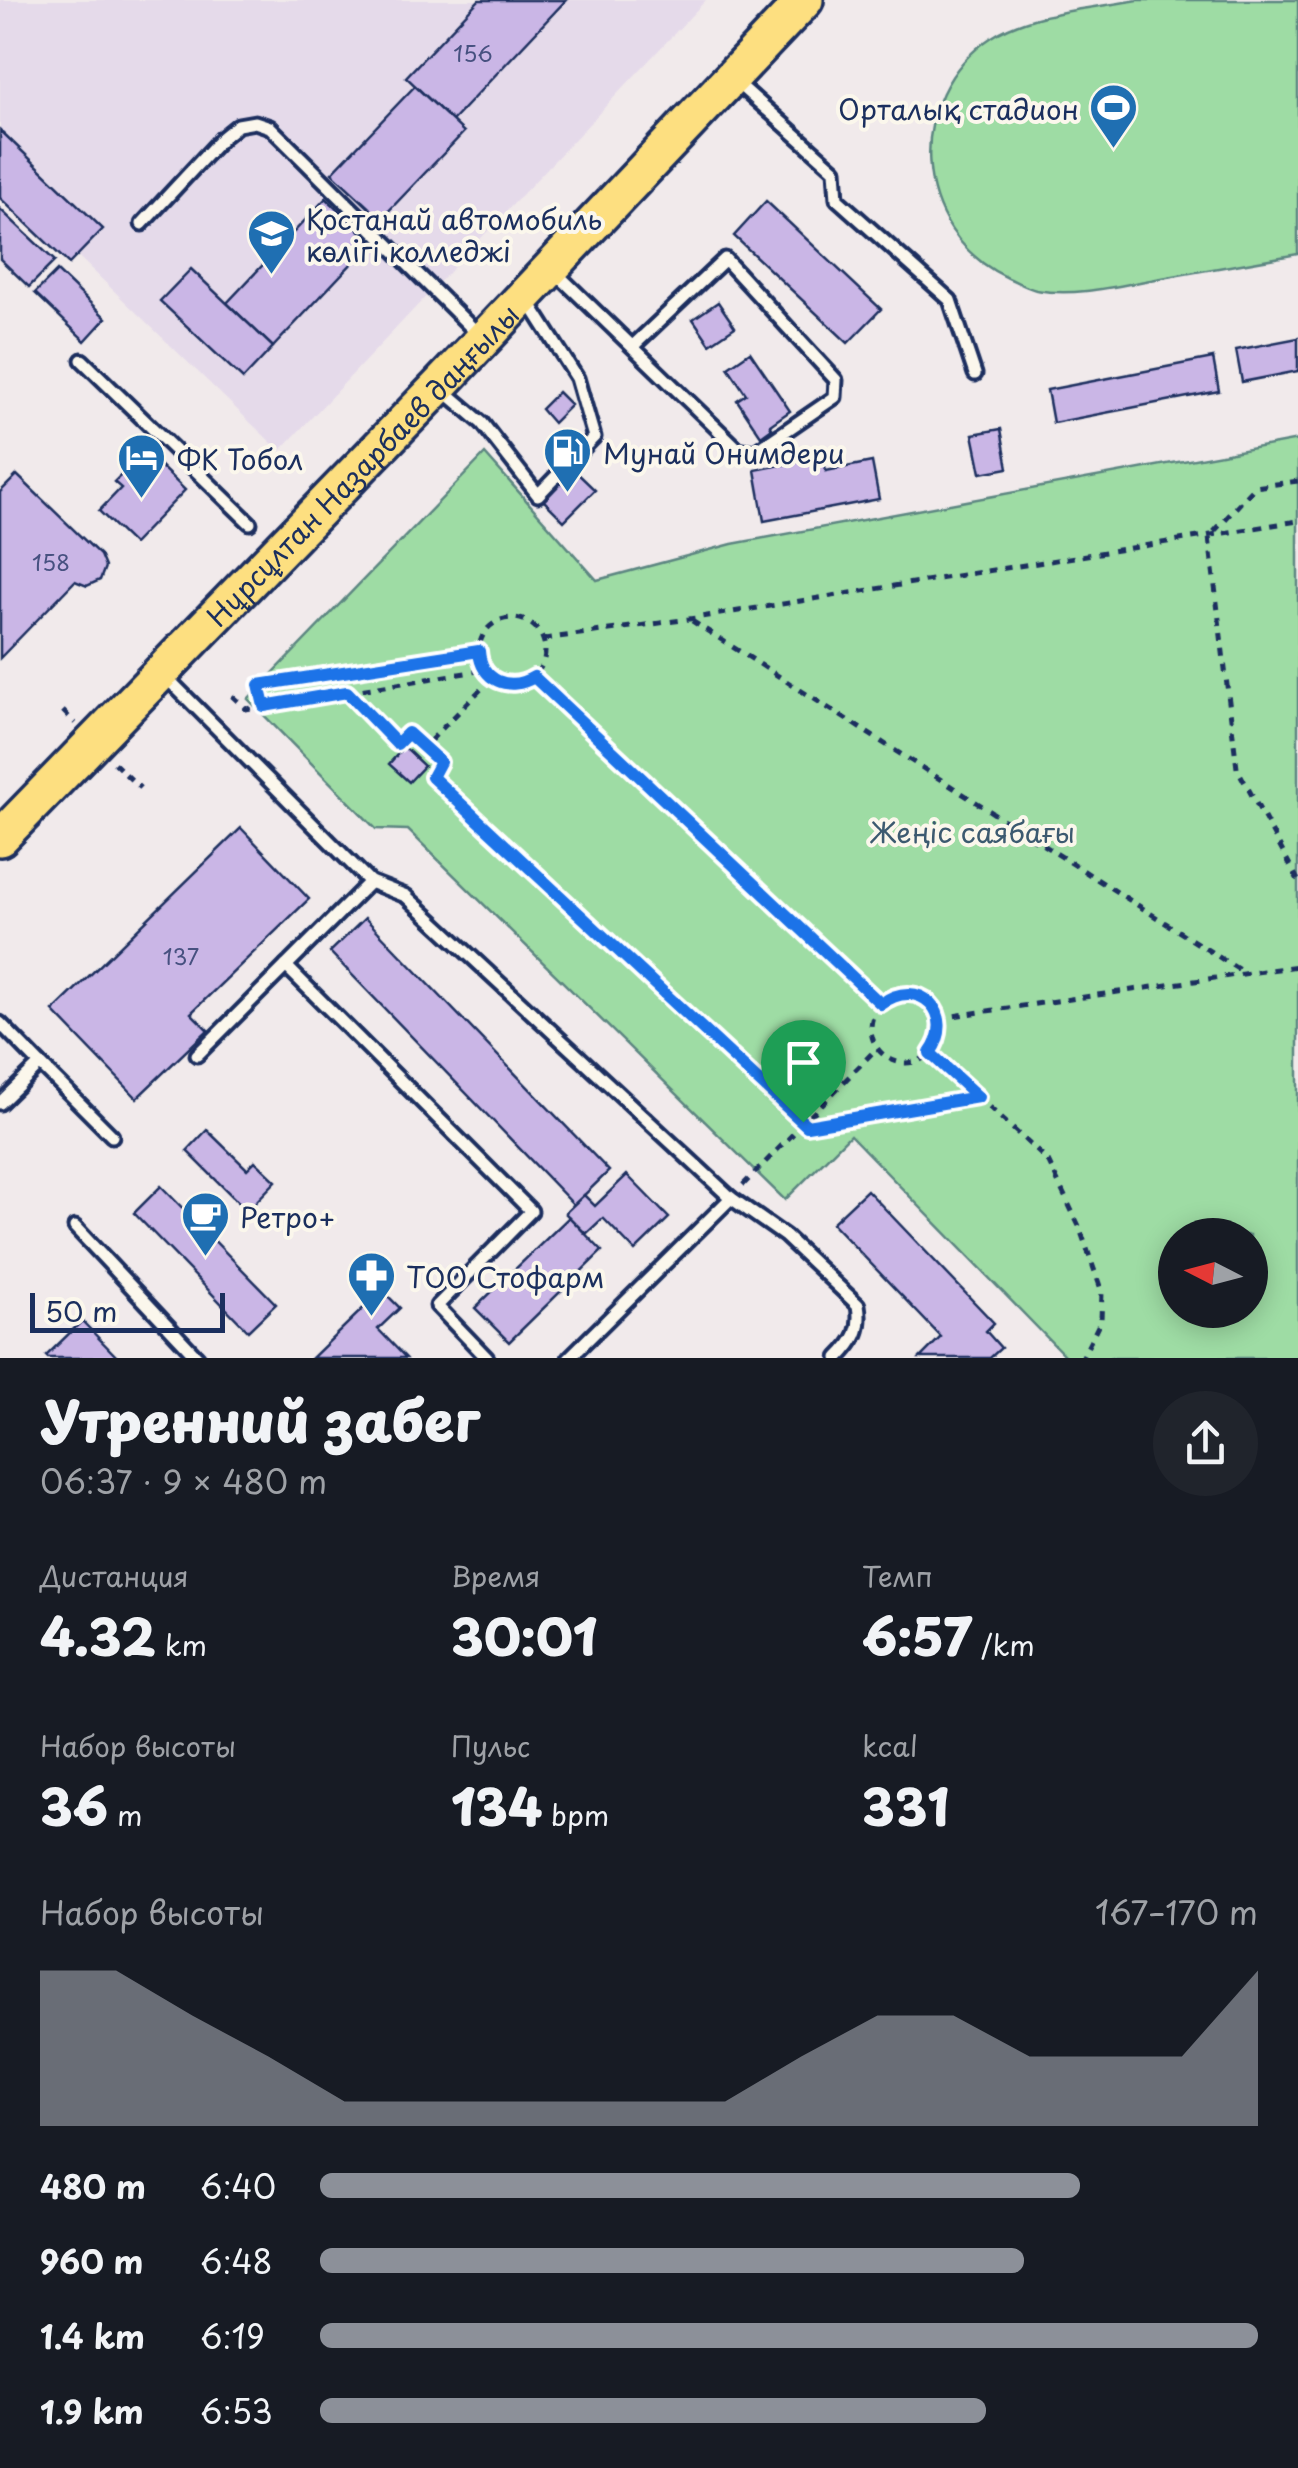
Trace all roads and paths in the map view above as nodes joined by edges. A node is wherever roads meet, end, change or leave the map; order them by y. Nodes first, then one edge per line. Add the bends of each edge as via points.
1 (805, 0) edge
2 (731, 77) junction
3 (142, 224) dead end
4 (551, 268) junction
5 (525, 296) junction
6 (483, 339) junction
7 (633, 346) junction
8 (82, 360) dead end
9 (975, 374) dead end
10 (439, 386) junction
11 (1298, 481) edge
12 (250, 522) dead end
13 (1298, 522) edge
14 (1209, 537) junction
15 (689, 619) junction
16 (544, 639) junction
17 (479, 651) junction
18 (484, 670) junction
19 (161, 672) junction
20 (534, 677) junction
21 (492, 678) junction
22 (347, 692) junction
23 (232, 696) dead end
24 (264, 706) junction
25 (424, 747) junction
26 (0, 838) edge
27 (1298, 880) edge
28 (370, 882) junction
29 (286, 966) junction
30 (1298, 966) edge
31 (1244, 973) junction
32 (881, 1004) junction
33 (939, 1018) junction
34 (0, 1022) edge
35 (878, 1048) junction
36 (930, 1053) junction
37 (198, 1055) dead end
38 (40, 1064) junction
39 (978, 1097) junction
40 (0, 1103) edge
41 (803, 1122) junction
42 (112, 1136) dead end
43 (730, 1198) junction
44 (74, 1227) dead end
45 (198, 1358) edge
46 (487, 1358) edge
47 (569, 1358) edge
48 (838, 1358) edge
49 (1082, 1358) edge

1 - 2 main road, Нұрсұлтан Назарбаев даңғылы
2 - 4 main road, Нұрсұлтан Назарбаев даңғылы
2 - 9 lane via 836,170 837,199 950,300
3 - 6 lane via 238,125 270,126
4 - 5 main road, Нұрсұлтан Назарбаев даңғылы
4 - 7 lane
5 - 6 main road, Нұрсұлтан Назарбаев даңғылы
5 - 10 lane via 577,378 594,437 538,495 482,423
6 - 10 main road, Нұрсұлтан Назарбаев даңғылы
7 - 7 lane via 738,449 755,452 835,397 836,380 725,259
8 - 12 lane
10 - 19 main road, Нұрсұлтан Назарбаев даңғылы
11 - 14 path via 1256,487
13 - 14 path
14 - 15 path
14 - 27 path via 1237,768
15 - 16 path
15 - 31 path
16 - 17 path via 530,623 510,618 490,627
16 - 20 path via 545,660
17 - 18 path
17 - 24 path via 259,685
18 - 21 path
18 - 22 path
19 - 26 main road, Нұрсұлтан Назарбаев даңғылы
19 - 28 lane
20 - 21 path via 514,685
20 - 32 path
21 - 25 path
22 - 24 path
22 - 25 path via 397,744 408,733
23 - 24 path via 246,710
25 - 41 path via 440,762 432,777
28 - 29 lane
28 - 43 lane via 406,896
29 - 37 lane
29 - 46 lane via 531,1212 437,1306
30 - 31 path
31 - 33 path
32 - 33 path via 911,993 931,1003
32 - 35 path via 871,1025
33 - 36 path
34 - 38 lane
35 - 36 path via 909,1062
35 - 41 path
36 - 39 path
38 - 40 lane
38 - 42 lane
39 - 41 path
39 - 49 path via 1048,1161 1079,1226 1102,1292 1100,1320
41 - 43 path
43 - 47 lane
43 - 48 lane via 785,1236 858,1305 858,1334
44 - 45 lane

